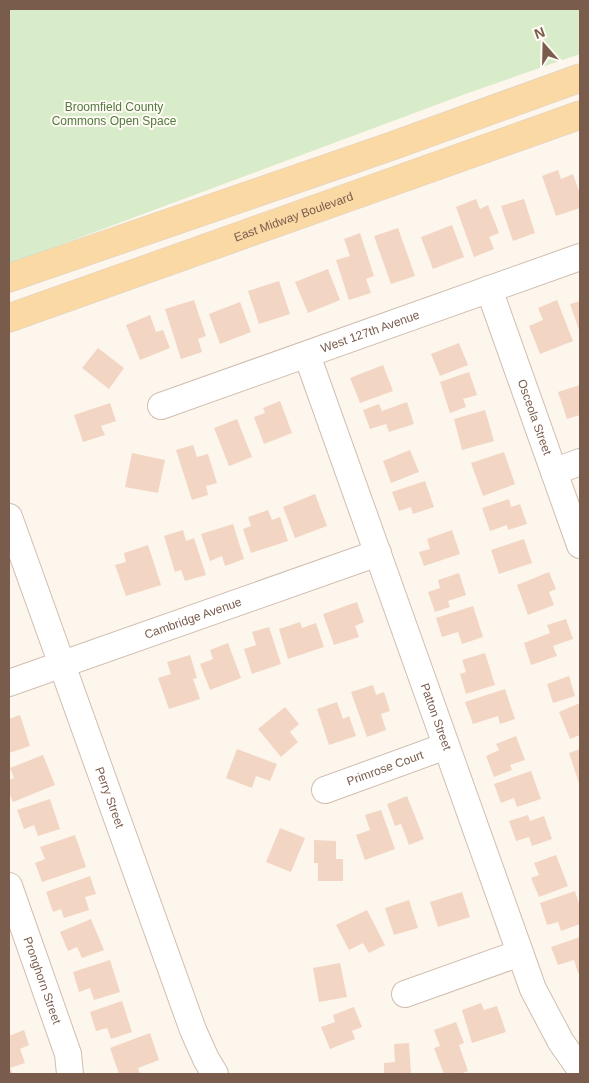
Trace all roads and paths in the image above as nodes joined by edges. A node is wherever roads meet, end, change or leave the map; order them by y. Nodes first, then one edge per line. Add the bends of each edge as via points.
1 (580, 78) edge
2 (580, 115) edge
3 (580, 257) edge
4 (9, 278) edge
5 (489, 289) junction
6 (9, 318) edge
7 (307, 355) junction
8 (161, 406) dead end
9 (580, 462) edge
10 (554, 472) junction
11 (9, 517) edge
12 (580, 545) edge
13 (378, 553) junction
14 (63, 664) junction
15 (9, 683) edge
16 (446, 746) junction
17 (325, 790) dead end
18 (11, 900) edge
19 (520, 953) junction
20 (405, 994) dead end
21 (580, 1069) edge
22 (70, 1074) edge
23 (215, 1074) edge

1 - 4 main road
2 - 6 main road, East Midway Boulevard
3 - 5 street, West 127th Avenue
5 - 7 street, West 127th Avenue
5 - 10 street, Osceola Street
7 - 8 street, West 127th Avenue
7 - 13 street, Patton Street
9 - 10 street
10 - 12 street, Osceola Street
11 - 14 street, Perry Street
13 - 14 street, Cambridge Avenue
13 - 16 street, Patton Street
14 - 15 street, Cambridge Avenue
14 - 23 street, Perry Street via 193,1030
16 - 17 street, Primrose Court
16 - 19 street, Patton Street
18 - 22 street, Pronghorn Street via 68,1054
19 - 20 street
19 - 21 street, Patton Street via 533,988 561,1042

